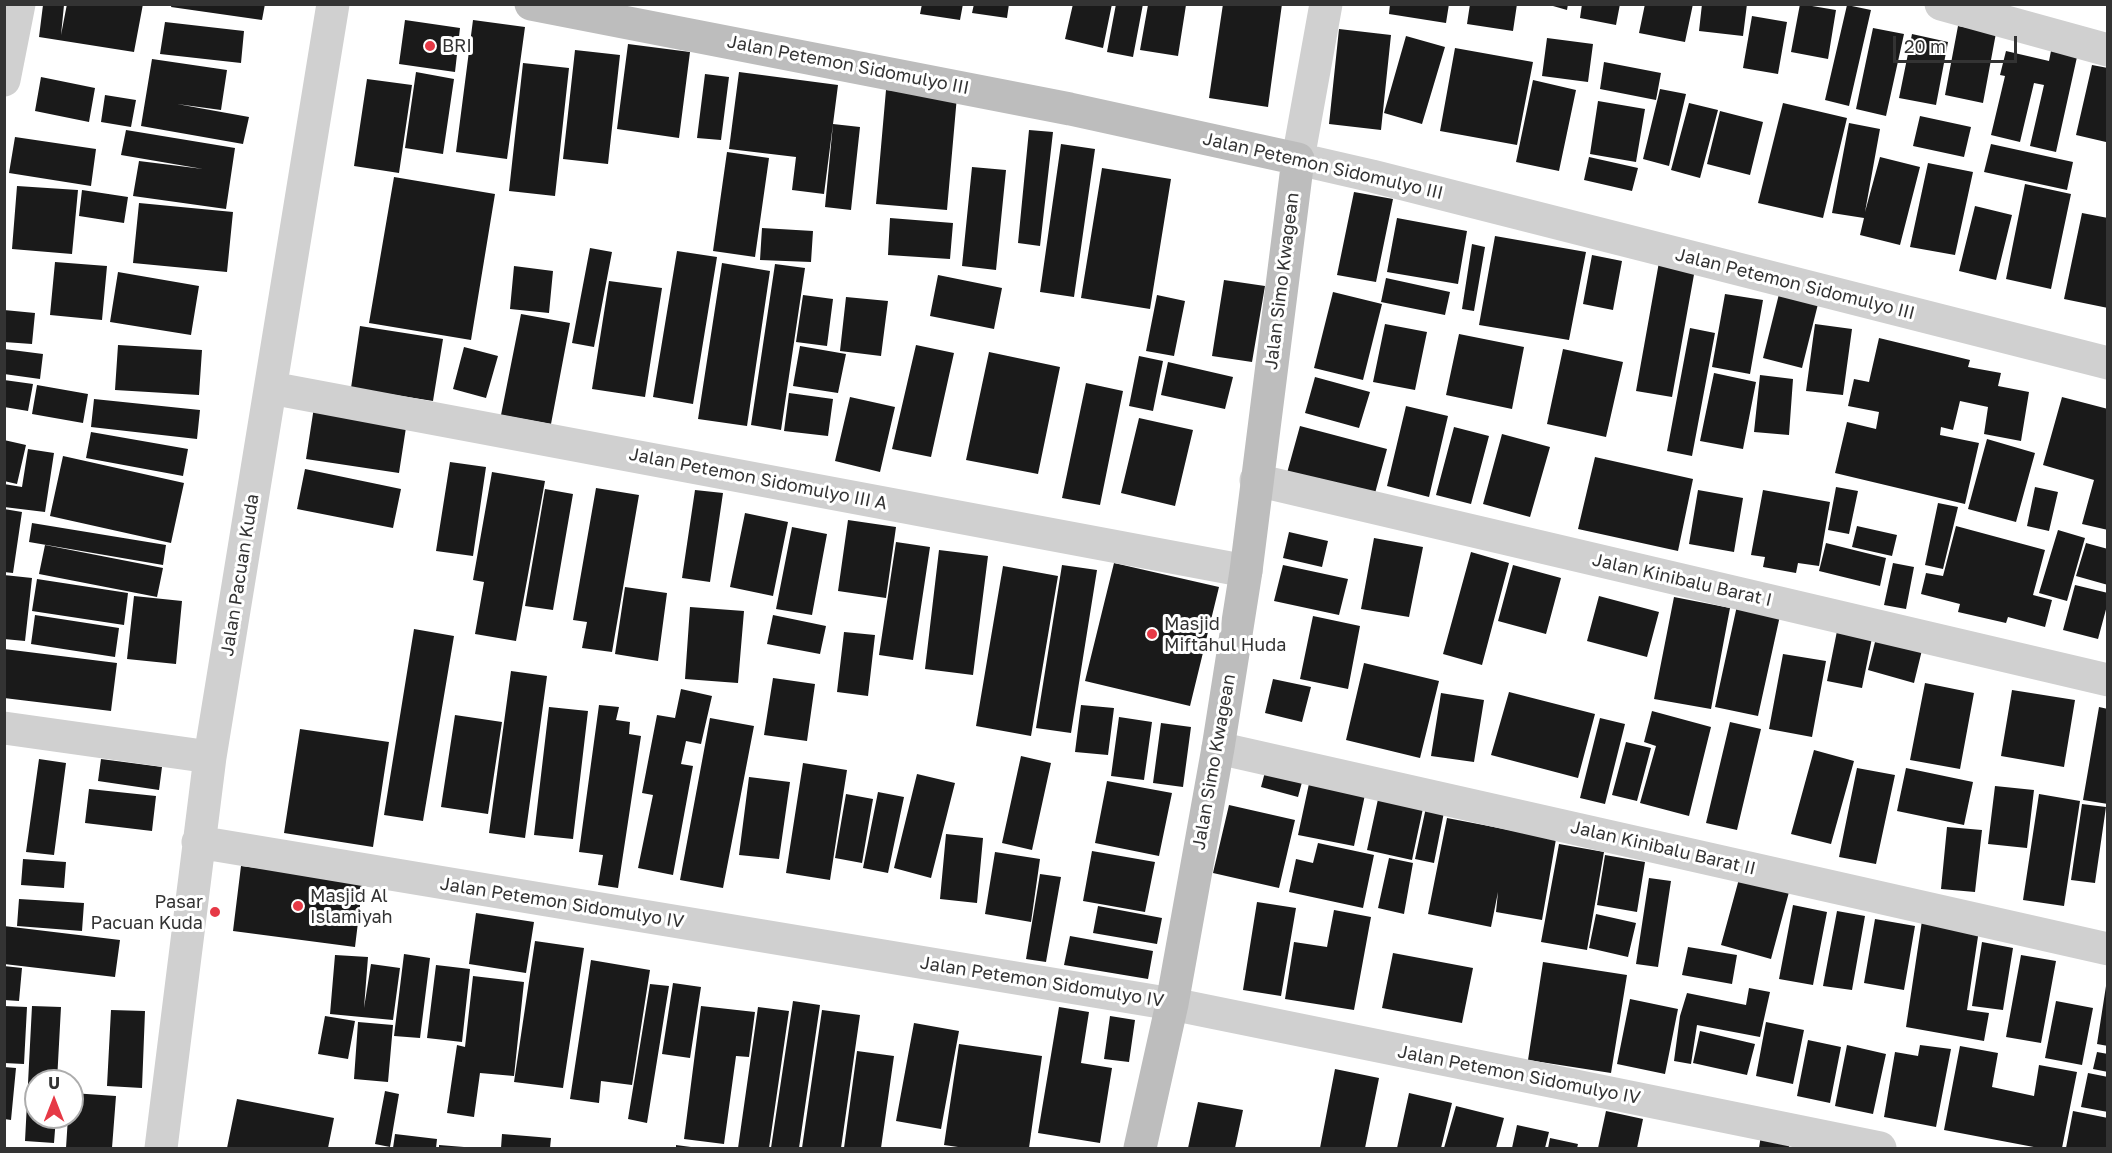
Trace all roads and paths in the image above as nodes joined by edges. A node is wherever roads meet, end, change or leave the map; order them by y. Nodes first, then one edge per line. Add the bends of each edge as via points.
1 (19, 4) edge
2 (333, 4) edge
3 (531, 4) edge
4 (1326, 4) edge
5 (1941, 4) edge
6 (2108, 50) edge
7 (4, 80) edge
8 (1298, 159) junction
9 (2108, 363) edge
10 (271, 388) junction
11 (1256, 480) junction
12 (1246, 571) junction
13 (2108, 680) edge
14 (4, 728) edge
15 (1218, 748) junction
16 (210, 757) junction
17 (198, 842) junction
18 (2108, 949) edge
19 (1172, 1004) junction
20 (161, 1149) edge
21 (1140, 1149) edge
22 (1880, 1149) edge

1 - 7 street
2 - 10 street, Jalan Pacuan Kuda
3 - 8 street, Jalan Petemon Sidomulyo III via 1059,106
4 - 8 street
5 - 6 street
8 - 9 street, Jalan Petemon Sidomulyo III
8 - 11 street, Jalan Simo Kwagean
10 - 12 street, Jalan Petemon Sidomulyo III A
10 - 16 street, Jalan Pacuan Kuda
11 - 12 street, Jalan Simo Kwagean
11 - 13 street, Jalan Kinibalu Barat I
12 - 15 street, Jalan Simo Kwagean
14 - 16 street
15 - 18 street, Jalan Kinibalu Barat II
15 - 19 street, Jalan Simo Kwagean
16 - 17 street, Jalan Pacuan Kuda
17 - 19 street, Jalan Petemon Sidomulyo IV
17 - 20 street, Jalan Pacuan Kuda
19 - 21 street, Jalan Simo Kwagean
19 - 22 street, Jalan Petemon Sidomulyo IV

